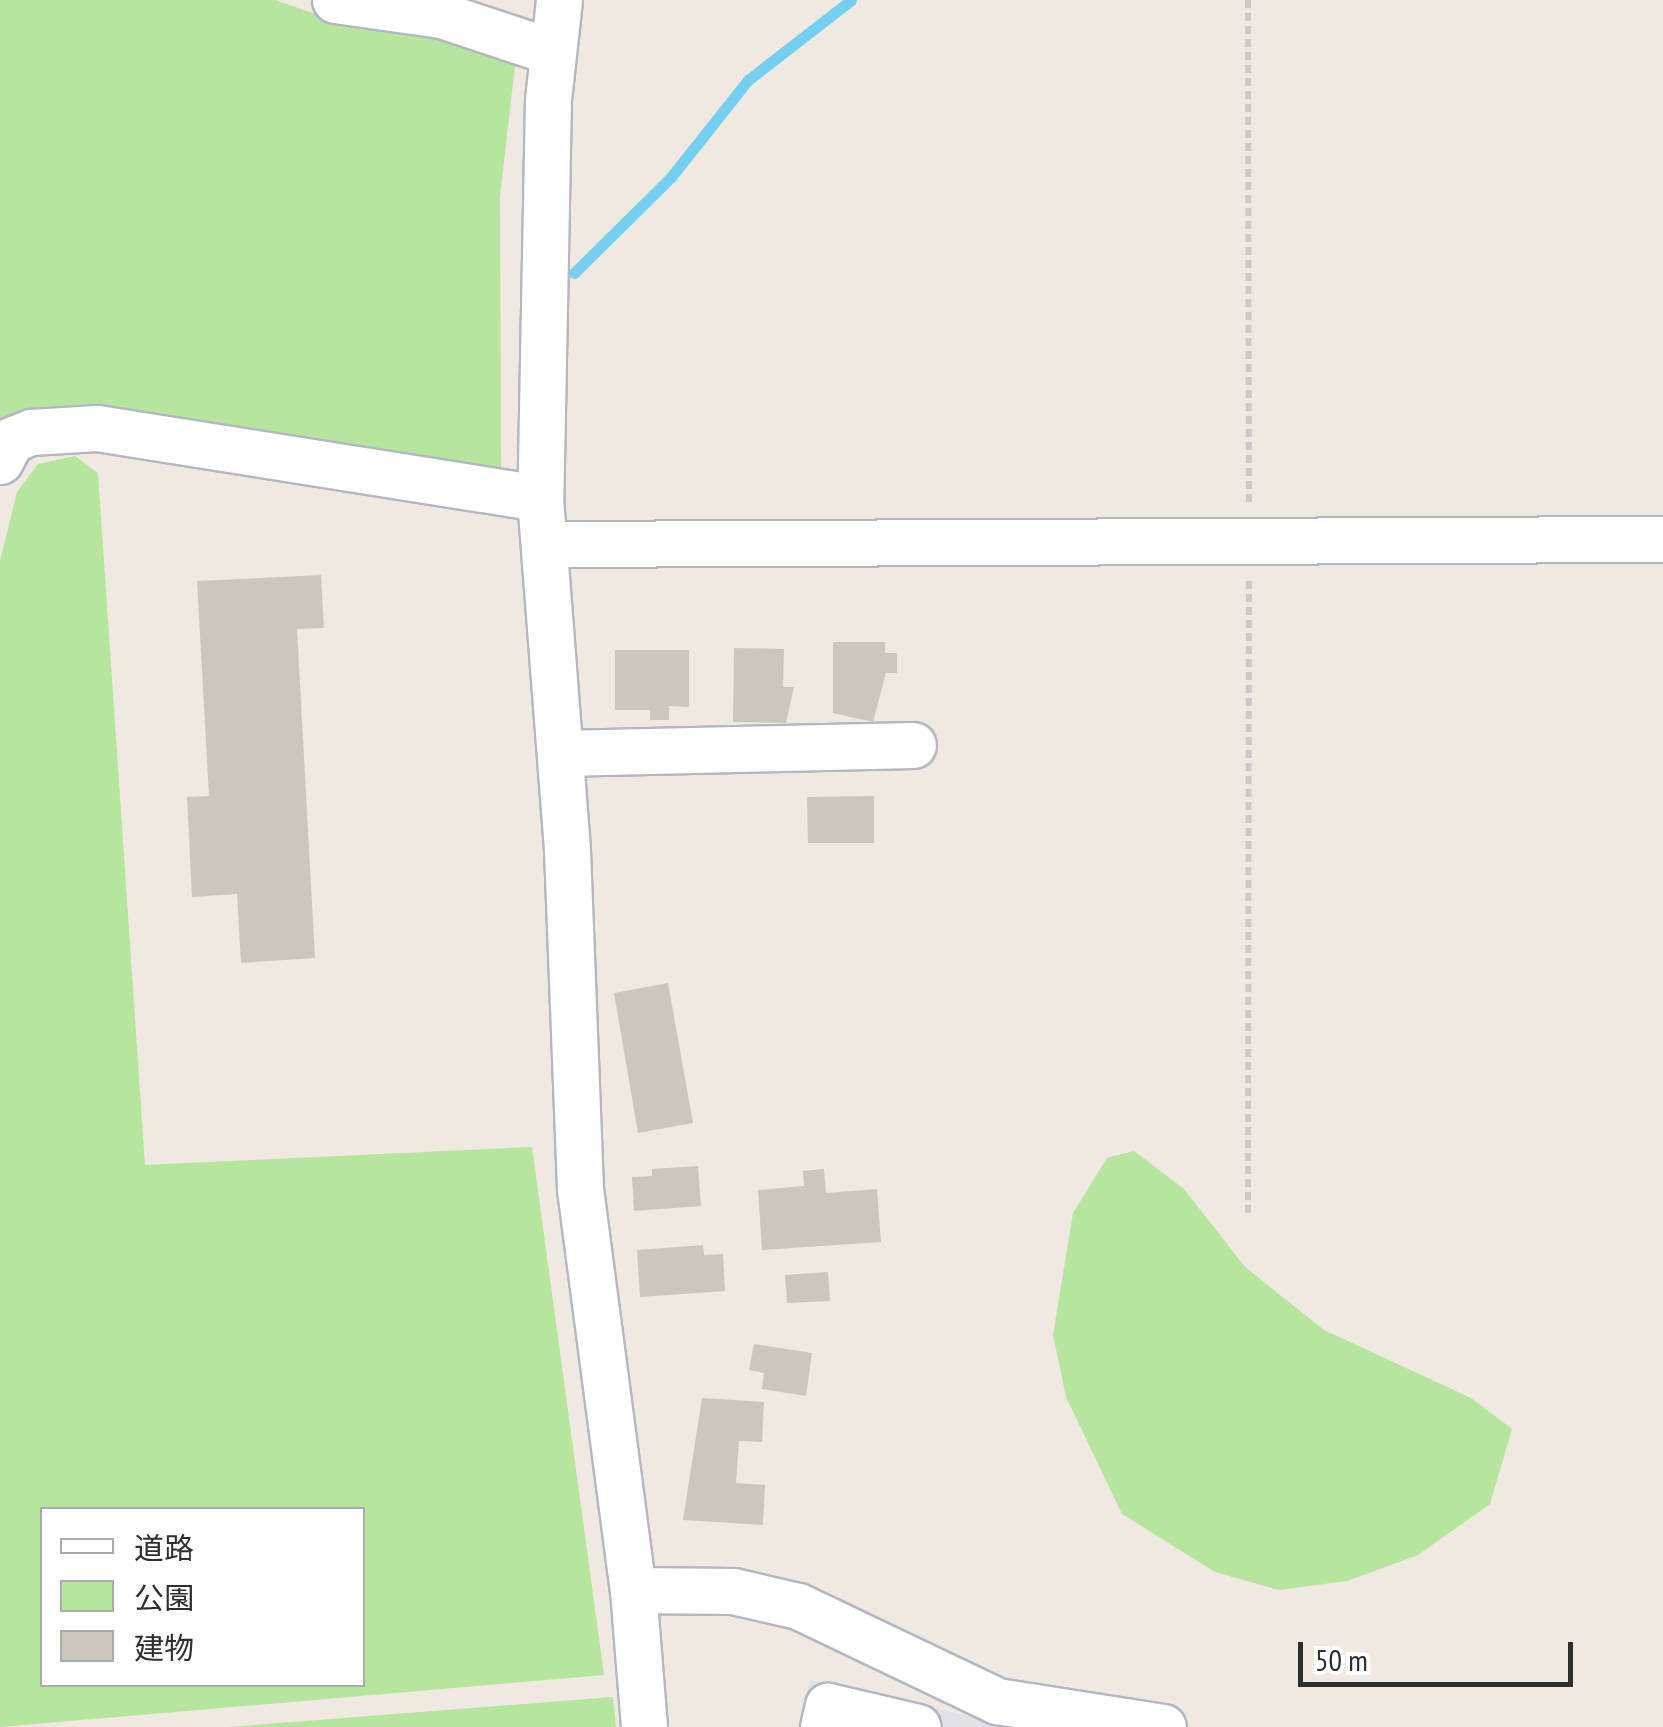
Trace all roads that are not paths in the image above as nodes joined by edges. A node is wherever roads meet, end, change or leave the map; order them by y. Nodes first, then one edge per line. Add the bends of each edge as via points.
1 (335, 0) edge
2 (559, 0) edge
3 (553, 52) junction
4 (0, 461) edge
5 (540, 498) junction
6 (1663, 540) edge
7 (547, 544) junction
8 (914, 745) dead end
9 (561, 753) junction
10 (633, 1590) junction
11 (644, 1727) edge
12 (823, 1727) edge
13 (918, 1727) edge
14 (1163, 1727) edge

1 - 3 street via 441,16
2 - 3 street
3 - 5 street
4 - 5 street via 11,440 31,432 97,428
5 - 7 street
6 - 7 street
7 - 9 street
8 - 9 street
9 - 10 street via 580,1189
10 - 11 street
10 - 14 street via 733,1591 798,1606 965,1691
12 - 13 street via 828,1706

